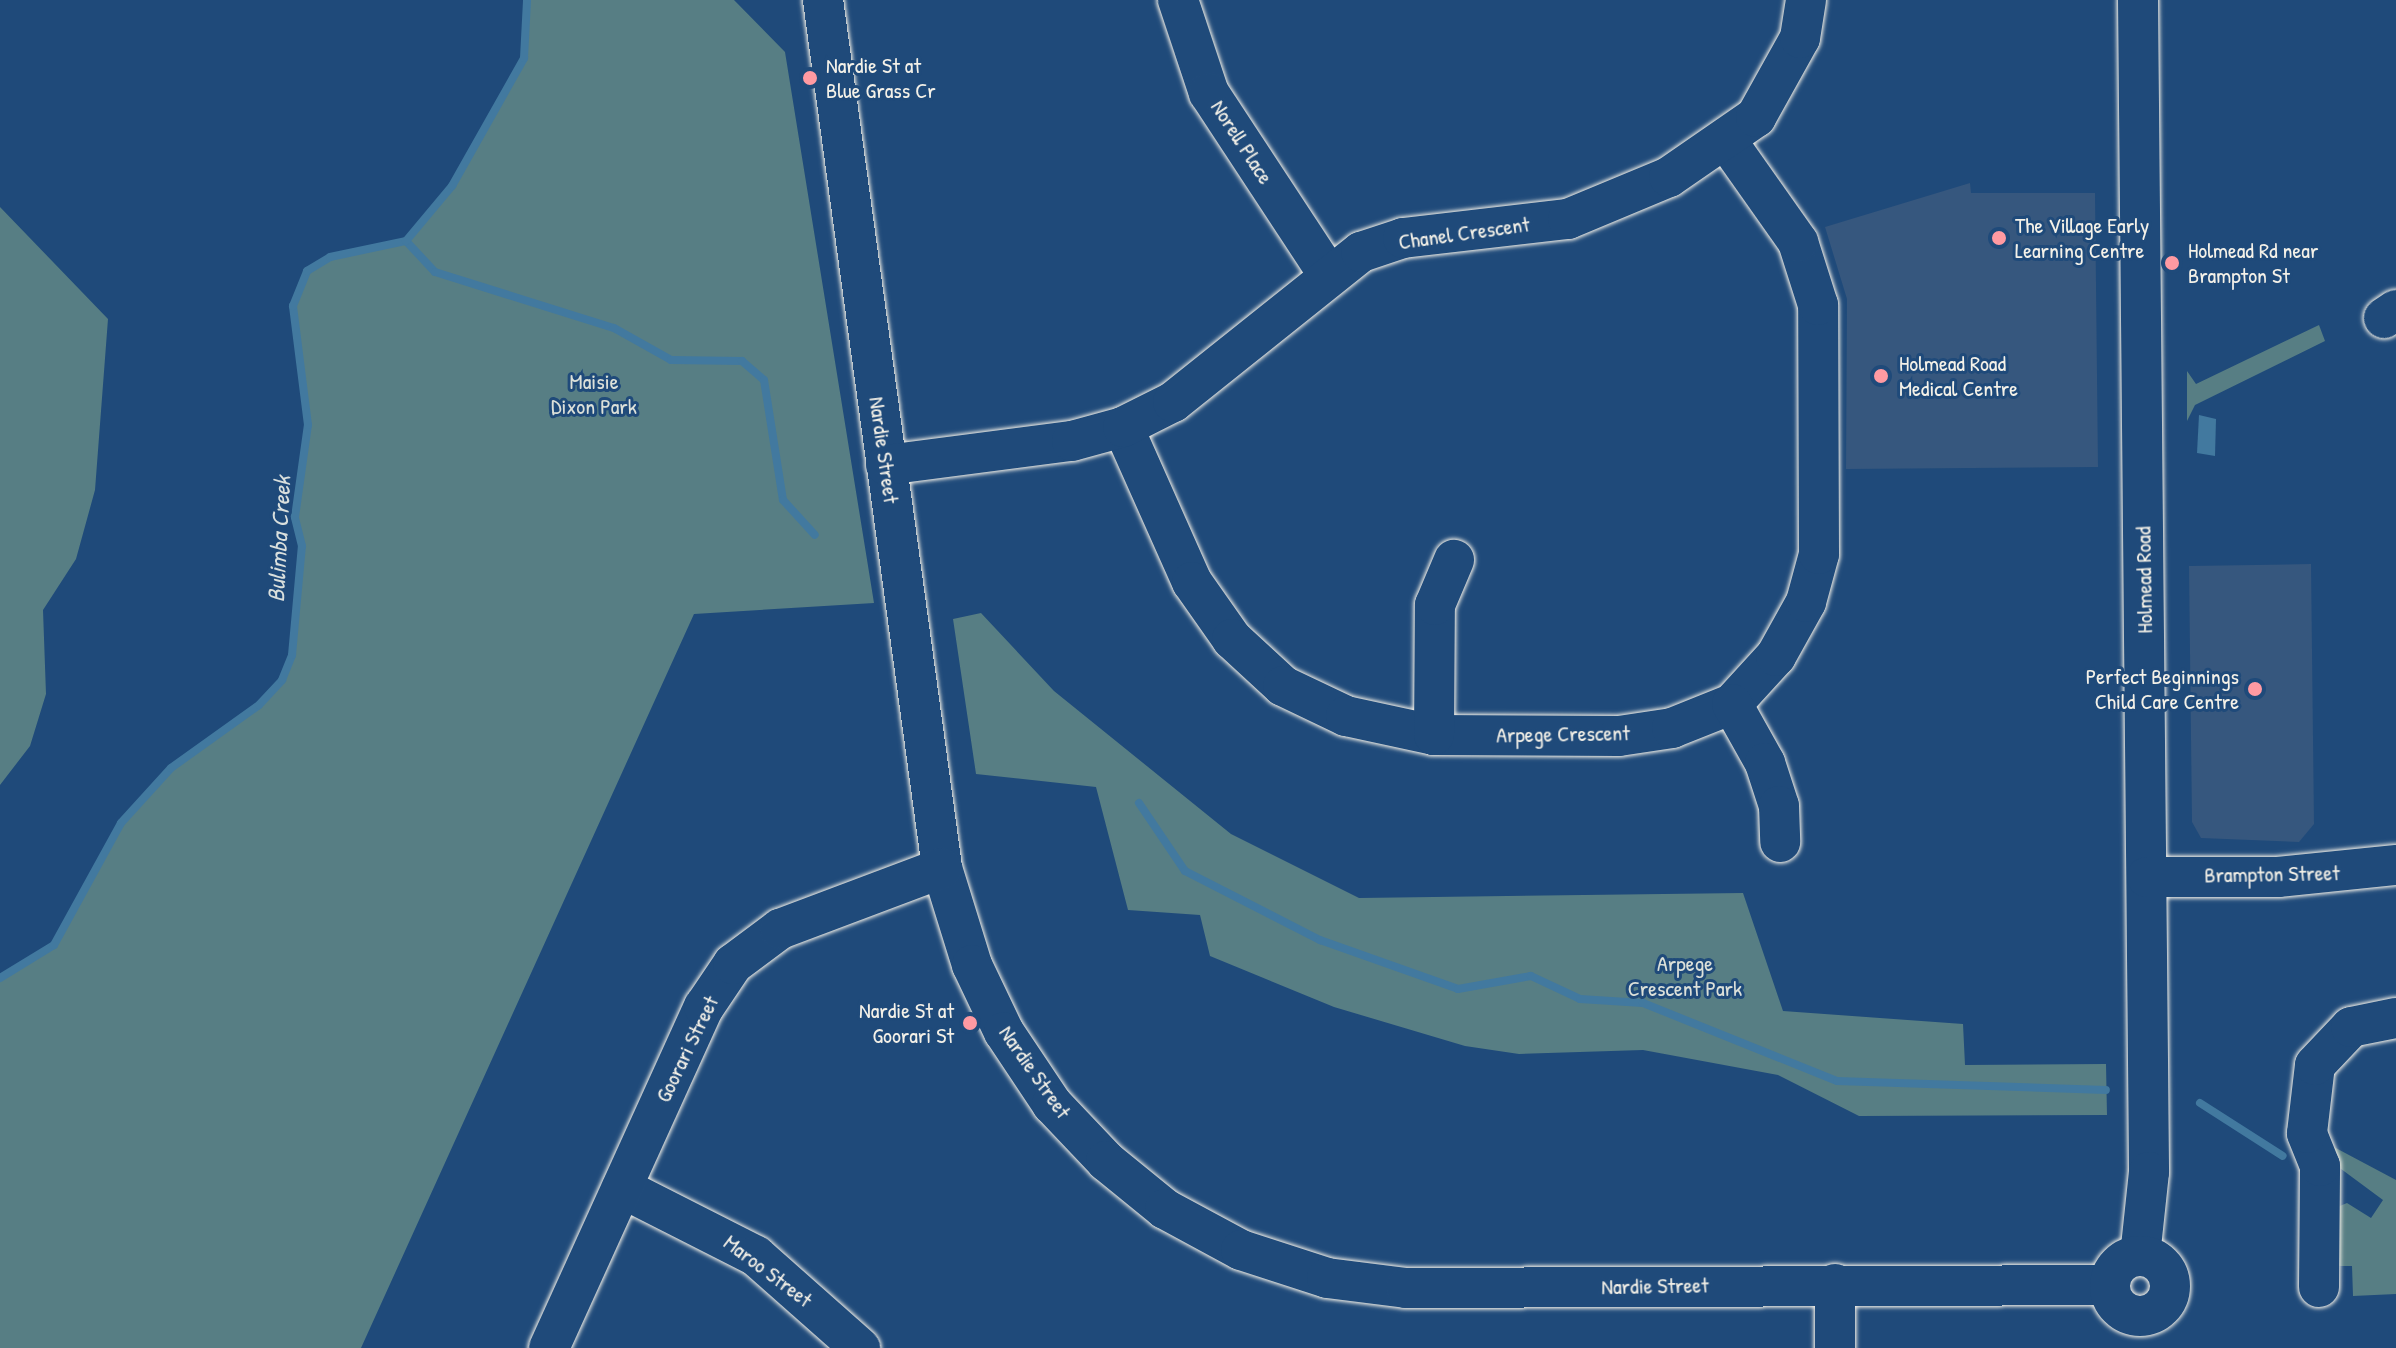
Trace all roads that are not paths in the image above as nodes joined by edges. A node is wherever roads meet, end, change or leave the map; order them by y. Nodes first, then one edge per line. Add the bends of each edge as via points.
1 (823, 0) edge
2 (1178, 0) edge
3 (1806, 0) edge
4 (2138, 0) edge
5 (1726, 140) junction
6 (1328, 274) junction
7 (1123, 427) junction
8 (886, 465) junction
9 (1454, 560) dead end
10 (1732, 704) junction
11 (1434, 735) junction
12 (1780, 842) dead end
13 (2396, 865) edge
14 (942, 868) junction
15 (2147, 877) junction
16 (2396, 1018) edge
17 (622, 1188) junction
18 (2140, 1256) junction
19 (1835, 1284) junction
20 (2109, 1285) junction
21 (2319, 1287) dead end
22 (2148, 1332) edge
23 (549, 1348) edge
24 (860, 1348) edge
25 (1835, 1348) edge

1 - 8 street, Nardie Street
2 - 6 street, Norell Place via 1209,93
3 - 5 street, Chanel Crescent via 1800,38 1779,81 1756,117
4 - 15 street, Holmead Road
5 - 6 street, Chanel Crescent via 1612,206 1568,219 1403,238 1361,252
5 - 10 street, Arpege Crescent via 1798,242 1818,320 1819,554 1806,602 1776,656
6 - 7 street, Chanel Crescent via 1173,402
7 - 8 street, Chanel Crescent via 1072,441
7 - 11 street, Arpege Crescent via 1192,582 1232,639 1283,686 1346,716
8 - 14 street, Nardie Street
9 - 11 street via 1435,605
10 - 11 street, Arpege Crescent via 1672,728 1619,736
10 - 12 street via 1765,763 1779,806
13 - 15 street, Brampton Street via 2278,877
14 - 17 street, Goorari Street via 780,929 733,964 704,1007
14 - 19 street, Nardie Street via 972,965 1004,1032 1052,1104 1165,1209 1241,1250 1327,1278 1406,1288
15 - 18 street, Holmead Road via 2149,1172
16 - 21 street via 2351,1027 2315,1065 2307,1133 2320,1166
17 - 23 street, Goorari Street
17 - 24 street, Maroo Street via 756,1256
18 - 20 street via 2122,1261
18 - 22 street via 2158,1262 2170,1288
19 - 20 street, Nardie Street
19 - 25 street
20 - 22 street via 2120,1310

